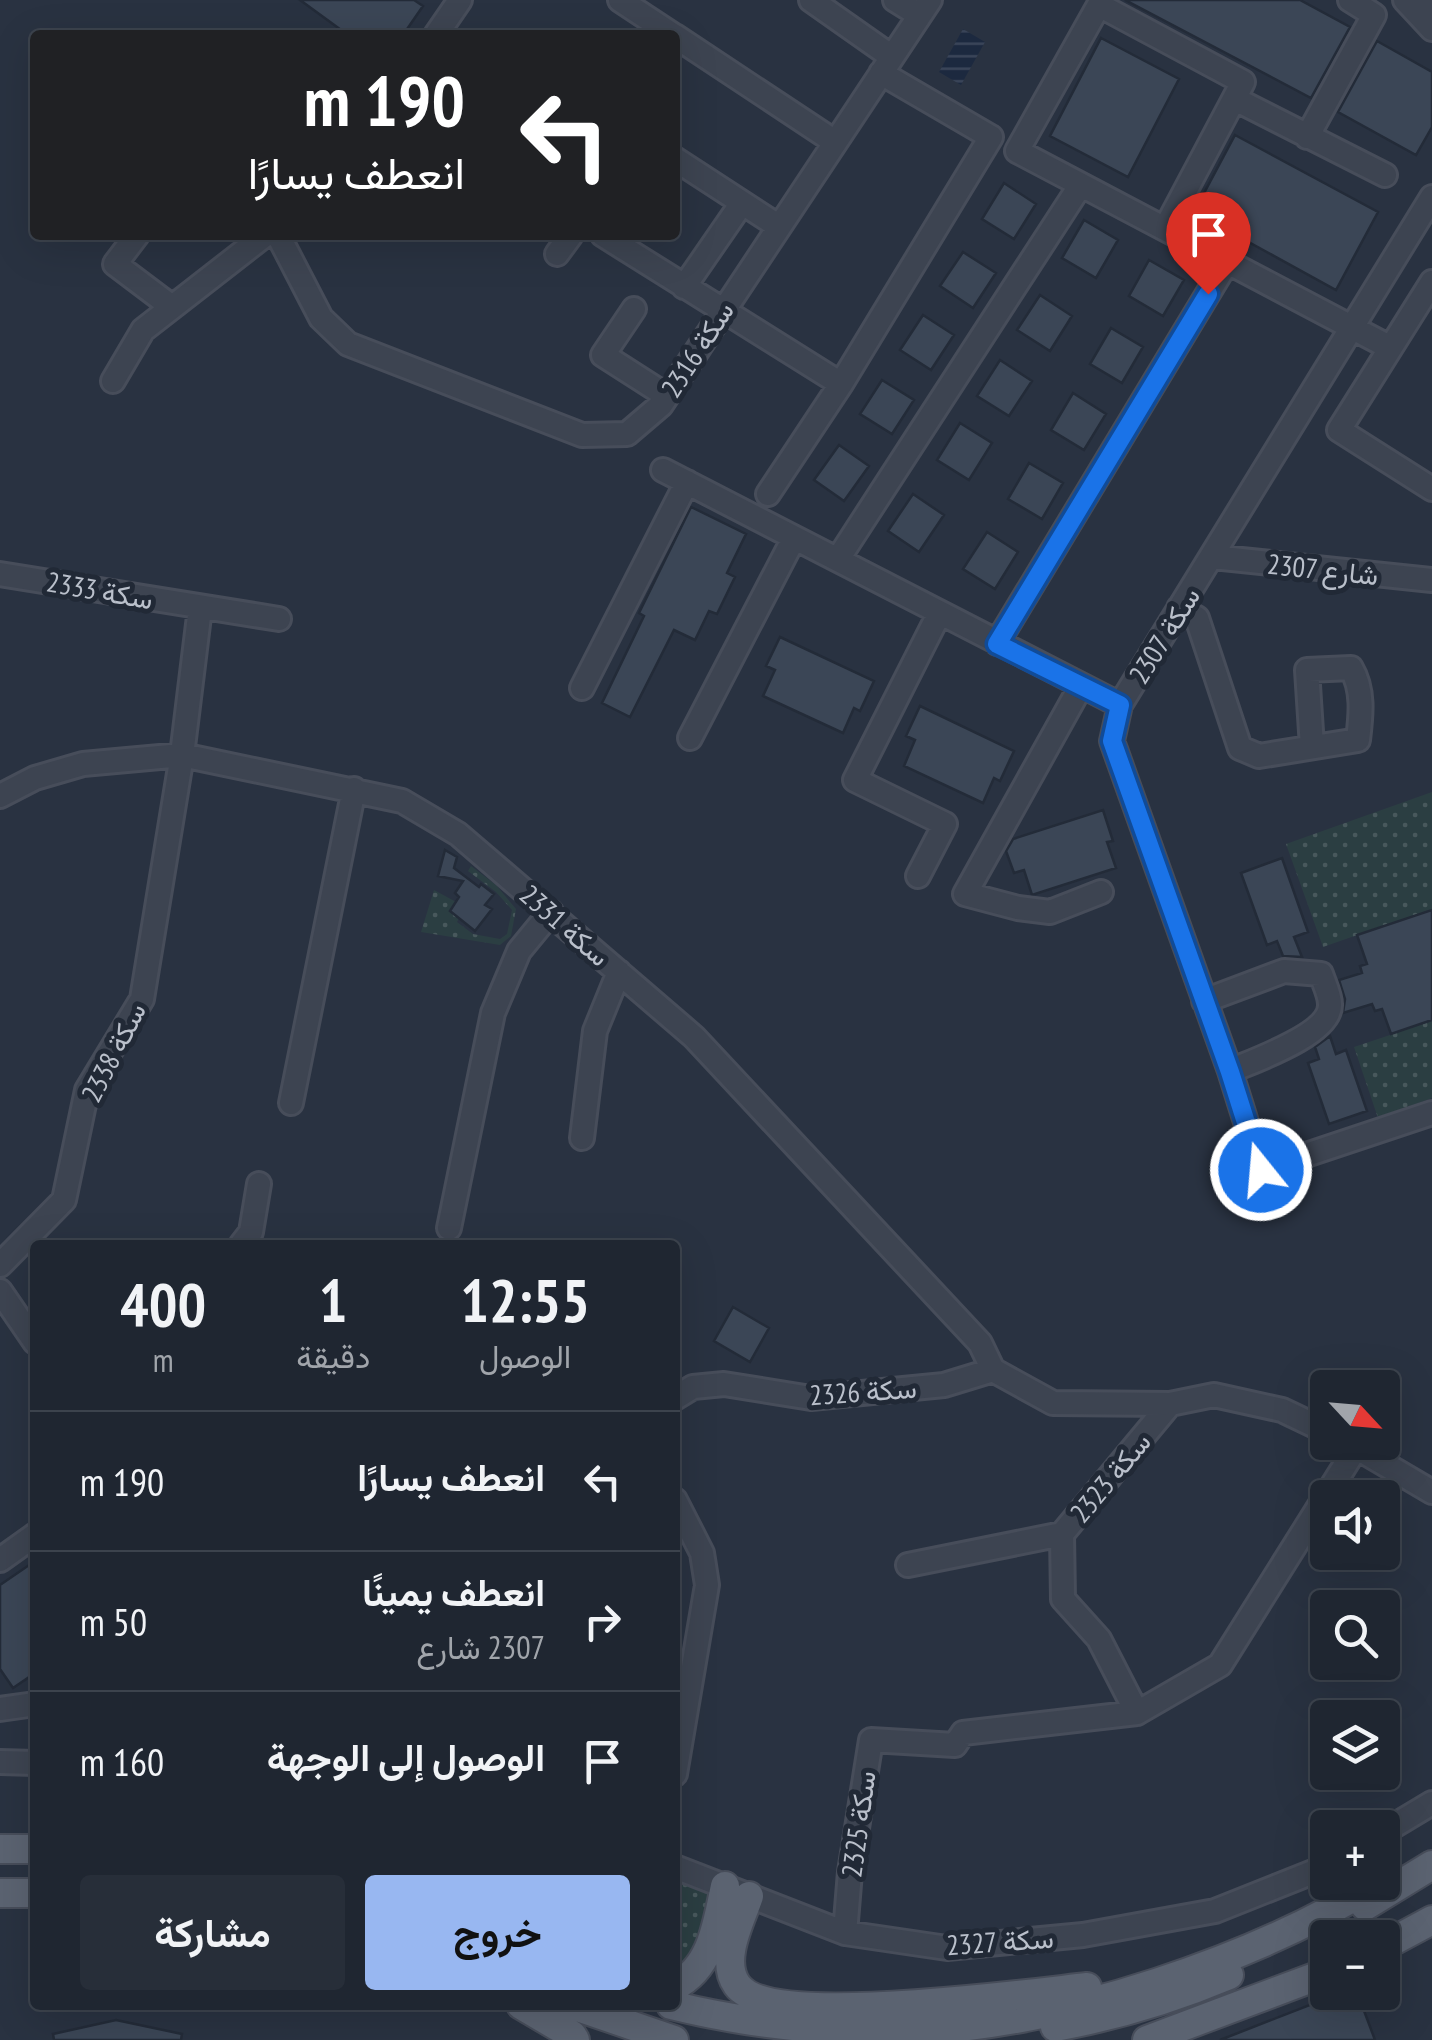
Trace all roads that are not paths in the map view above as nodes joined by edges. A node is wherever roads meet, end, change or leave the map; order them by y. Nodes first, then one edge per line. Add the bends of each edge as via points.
1 (460, 0) edge
2 (620, 0) edge
3 (811, 0) edge
4 (895, 0) edge
5 (1350, 0) edge
6 (1405, 0) edge
7 (924, 8) edge
8 (1432, 29) edge
9 (439, 30) edge
10 (665, 30) edge
11 (680, 40) edge
12 (886, 65) junction
13 (1234, 99) junction
14 (1307, 137) junction
15 (835, 142) junction
16 (680, 163) edge
17 (1384, 176) dead end
18 (1080, 186) junction
19 (1432, 197) edge
20 (742, 203) junction
21 (778, 226) junction
22 (1165, 229) junction
23 (133, 240) edge
24 (259, 240) edge
25 (281, 240) edge
26 (567, 240) edge
27 (612, 240) edge
28 (557, 254) dead end
29 (1227, 262) junction
30 (1432, 282) edge
31 (684, 287) junction
32 (172, 307) junction
33 (634, 309) dead end
34 (722, 310) junction
35 (1424, 312) edge
36 (1353, 327) junction
37 (1389, 347) junction
38 (113, 381) dead end
39 (841, 384) junction
40 (667, 396) junction
41 (663, 470) dead end
42 (687, 482) junction
43 (1432, 488) edge
44 (768, 494) dead end
45 (794, 538) junction
46 (1213, 558) junction
47 (838, 559) junction
48 (0, 574) edge
49 (1432, 580) edge
50 (200, 608) junction
51 (1178, 608) junction
52 (940, 614) junction
53 (279, 619) dead end
54 (997, 644) junction
55 (1081, 686) junction
56 (582, 688) dead end
57 (1120, 705) junction
58 (690, 738) dead end
59 (1312, 747) dead end
60 (182, 755) junction
61 (354, 789) junction
62 (0, 796) edge
63 (918, 876) dead end
64 (1102, 892) dead end
65 (552, 912) junction
66 (620, 972) junction
67 (1204, 1001) junction
68 (1230, 1072) junction
69 (292, 1103) dead end
70 (1432, 1113) edge
71 (582, 1138) dead end
72 (259, 1184) dead end
73 (448, 1228) dead end
74 (245, 1240) edge
75 (0, 1265) edge
76 (0, 1291) edge
77 (30, 1335) edge
78 (993, 1370) junction
79 (680, 1395) edge
80 (1170, 1404) junction
81 (1310, 1423) edge
82 (1342, 1460) edge
83 (1377, 1460) edge
84 (1432, 1492) edge
85 (680, 1510) edge
86 (1062, 1534) junction
87 (30, 1539) edge
88 (0, 1560) edge
89 (908, 1566) dead end
90 (30, 1705) edge
91 (0, 1709) edge
92 (1137, 1713) junction
93 (680, 1744) edge
94 (0, 1762) edge
95 (30, 1763) edge
96 (1432, 1803) edge
97 (1400, 1822) edge
98 (0, 1849) edge
99 (1432, 1849) edge
100 (30, 1850) edge
101 (1432, 1865) edge
102 (680, 1869) edge
103 (1400, 1869) edge
104 (1310, 1873) edge
105 (737, 1891) junction
106 (0, 1893) edge
107 (30, 1893) edge
108 (1345, 1900) edge
109 (1432, 1920) edge
110 (845, 1932) junction
111 (1400, 1937) edge
112 (1168, 1978) junction
113 (1310, 1979) edge
114 (680, 1983) edge
115 (680, 2007) edge
116 (530, 2010) edge
117 (587, 2010) edge
118 (828, 2030) junction
119 (575, 2040) edge
120 (674, 2040) edge
121 (894, 2040) edge
122 (920, 2040) edge
123 (1146, 2040) edge

1 - 9 street
2 - 10 street
3 - 12 street
4 - 7 street
5 - 14 street via 1374,16
6 - 8 street
7 - 12 street, 2316 سكة
11 - 15 street
12 - 15 street, 2316 سكة
12 - 39 street via 991,138
13 - 14 street
13 - 18 street via 1243,82 1099,5 1016,151
13 - 22 street
14 - 17 street
15 - 21 street, 2316 سكة
16 - 20 street
18 - 22 street
18 - 47 street
19 - 36 street, سكة 2307
20 - 21 street
20 - 31 street
21 - 34 street, 2316 سكة
22 - 29 street
23 - 32 street via 115,264
24 - 32 street
25 - 40 street, 2316 سكة via 320,318 348,344 582,436 626,434
26 - 28 street
27 - 31 street
29 - 36 street
29 - 54 street
30 - 35 street
31 - 34 street
32 - 38 street via 143,330
33 - 40 street via 603,354
34 - 39 street
34 - 40 street, 2316 سكة
35 - 37 street
36 - 37 street
36 - 46 street, سكة 2307
37 - 43 street via 1339,430
39 - 44 street
41 - 42 street
42 - 45 street
42 - 56 street
45 - 47 street
45 - 58 street
46 - 49 street, 2307 شارع
46 - 51 street, سكة 2307
47 - 52 street
48 - 50 street, سكة 2333
50 - 53 street, سكة 2333
50 - 60 street
51 - 57 street, سكة 2307
51 - 59 street via 1197,618 1240,748 1260,756
52 - 54 street
52 - 63 street via 855,780 945,824
54 - 55 street
55 - 57 street
55 - 64 street via 965,894 1050,912
57 - 67 street, سكة 2307 via 1112,741
60 - 61 street, سكة 2331
60 - 62 street, سكة 2331 via 83,764
60 - 75 street, سكة 2338 via 142,999 86,1090 64,1200
61 - 65 street, سكة 2331 via 402,800 458,834
61 - 69 street
65 - 66 street, سكة 2331
65 - 73 street via 519,951 493,1013
66 - 71 street via 594,1031
66 - 78 street, سكة 2331 via 694,1038 976,1338
67 - 68 street, سكة 2307
67 - 68 street via 1284,971 1321,974 1331,1006 1326,1018 1304,1038
68 - 70 street, سكة 2307 via 1261,1170
72 - 74 street
76 - 77 street
78 - 79 street, سكة 2326 via 944,1386 812,1398 724,1384
78 - 80 street, سكة 2323 via 1053,1402
80 - 81 street, سكة 2323 via 1214,1395
80 - 86 street, سكة 2323
82 - 92 street via 1220,1665
83 - 84 street
85 - 93 street via 702,1553 707,1585
86 - 89 street
86 - 92 street, سكة 2323 via 1064,1599 1099,1639
87 - 88 street
90 - 91 street
92 - 110 street, سكة 2325 via 962,1733 955,1745 871,1740
94 - 95 street
96 - 97 street
98 - 100 main road
99 - 103 main road
101 - 122 main road via 1286,1950 1178,1996 1100,2019
102 - 105 street, سكة 2327
104 - 110 street, سكة 2327 via 1215,1911 1083,1935 947,1948
105 - 110 street, سكة 2327
105 - 112 main road via 731,1970 738,1987 756,1997 856,2007 956,2003
105 - 114 main road via 708,1953
106 - 107 main road
108 - 112 main road
109 - 111 main road
112 - 118 main road via 1050,2011 951,2027
113 - 123 main road
115 - 118 main road
116 - 119 main road
117 - 120 main road
118 - 121 main road

